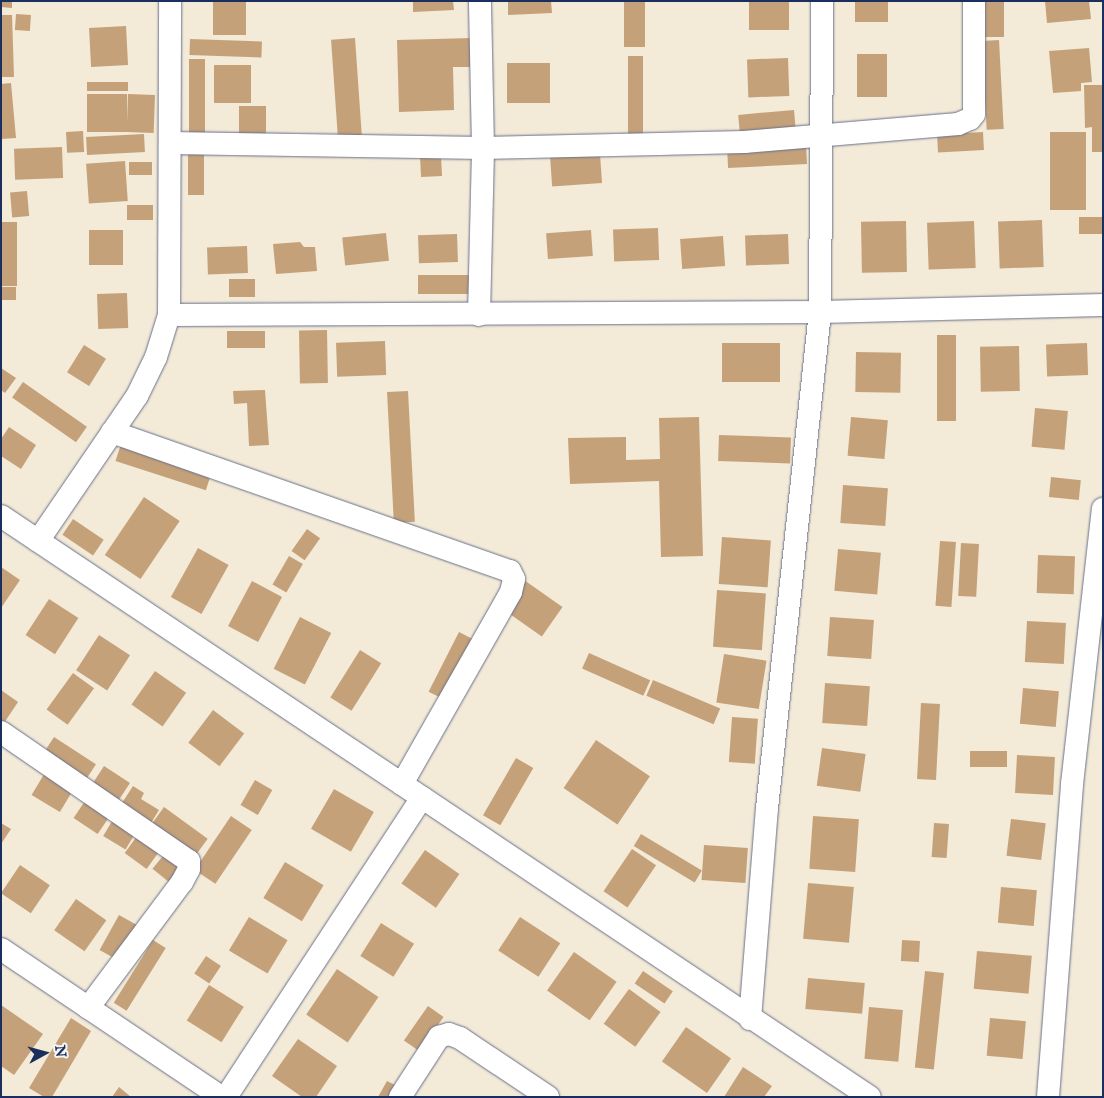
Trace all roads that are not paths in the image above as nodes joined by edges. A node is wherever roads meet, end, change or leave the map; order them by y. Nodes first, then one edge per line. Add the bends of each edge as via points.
1 (170, 1) edge
2 (480, 1) edge
3 (822, 1) edge
4 (974, 1) edge
5 (822, 138) junction
6 (170, 143) junction
7 (483, 148) junction
8 (1103, 305) edge
9 (820, 312) junction
10 (169, 315) junction
11 (479, 315) junction
12 (112, 432) junction
13 (1103, 509) edge
14 (1, 516) edge
15 (38, 541) junction
16 (1, 732) edge
17 (402, 784) junction
18 (422, 797) junction
19 (1, 949) edge
20 (88, 1008) junction
21 (750, 1019) junction
22 (221, 1097) edge
23 (226, 1097) edge
24 (400, 1097) edge
25 (548, 1097) edge
26 (870, 1097) edge
27 (1048, 1097) edge

1 - 6 street
2 - 7 street
3 - 5 street
4 - 5 street via 975,102 970,119 958,124
5 - 7 street
5 - 9 street
6 - 7 street
6 - 10 street
7 - 11 street
8 - 9 street
9 - 11 street
9 - 21 street via 767,808
10 - 11 street
10 - 12 street via 156,357 137,396
12 - 15 street
12 - 17 street via 510,571 514,579 511,592
13 - 27 street via 1072,784
14 - 15 street
15 - 17 street
16 - 20 street via 189,860 189,869 182,882
17 - 18 street
18 - 21 street
18 - 23 street
19 - 20 street
20 - 22 street
21 - 26 street
24 - 25 street via 439,1037 449,1034 460,1038

